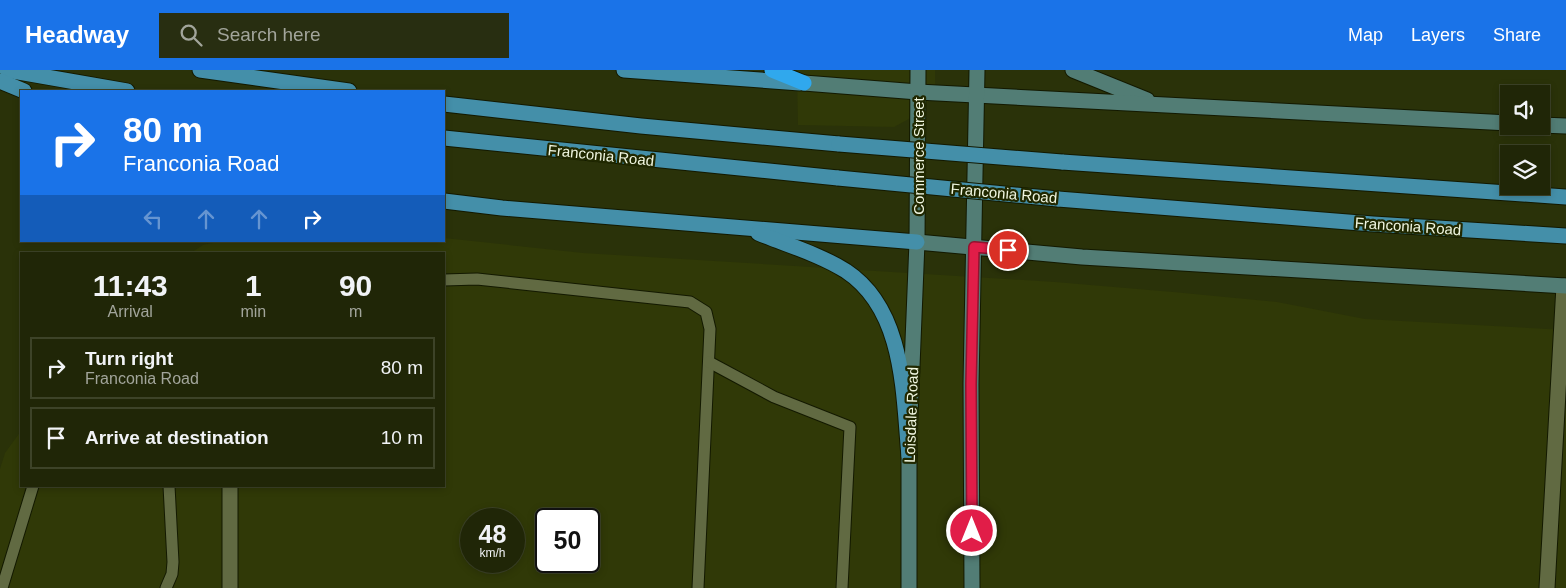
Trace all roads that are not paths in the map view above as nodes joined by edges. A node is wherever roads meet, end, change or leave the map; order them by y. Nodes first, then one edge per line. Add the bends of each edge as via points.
1 (7, 70) edge
2 (200, 70) edge
3 (624, 70) edge
4 (772, 70) edge
5 (918, 70) edge
6 (976, 70) edge
7 (1073, 70) edge
8 (0, 80) edge
9 (804, 83) junction
10 (22, 90) edge
11 (121, 90) edge
12 (342, 90) edge
13 (918, 92) junction
14 (976, 95) junction
15 (445, 104) edge
16 (1160, 105) junction
17 (1500, 123) edge
18 (1550, 125) edge
19 (1566, 126) edge
20 (445, 138) edge
21 (1566, 197) edge
22 (445, 201) edge
23 (743, 228) junction
24 (1566, 236) edge
25 (918, 242) junction
26 (974, 247) junction
27 (445, 280) edge
28 (1565, 286) edge
29 (709, 362) junction
30 (909, 456) junction
31 (34, 487) edge
32 (169, 487) edge
33 (230, 487) edge
34 (2, 588) edge
35 (166, 588) edge
36 (230, 588) edge
37 (698, 588) edge
38 (842, 588) edge
39 (909, 588) edge
40 (972, 588) edge
41 (1547, 588) edge

1 - 11 main road
2 - 12 main road
3 - 9 main road
4 - 9 highway
5 - 13 main road, Commerce Street
6 - 14 main road
7 - 16 main road
8 - 10 main road
9 - 13 main road
13 - 14 main road
13 - 25 main road, Commerce Street
14 - 16 main road
14 - 26 main road
15 - 21 main road, bridge via 839,144
16 - 17 main road
18 - 19 main road
20 - 24 main road, Franconia Road, bridge via 1058,198 1353,223
22 - 23 main road
23 - 25 main road
23 - 30 main road via 827,260 856,280 872,297 891,334 898,360
25 - 26 main road
25 - 30 main road, Loisdale Road
26 - 28 main road via 1082,257
26 - 40 main road
27 - 29 lane via 477,279 690,302 706,312 709,321
28 - 41 street
29 - 37 lane
29 - 38 lane via 774,397 850,428
30 - 39 main road, Loisdale Road
31 - 34 lane
32 - 35 lane via 173,562
33 - 36 street

